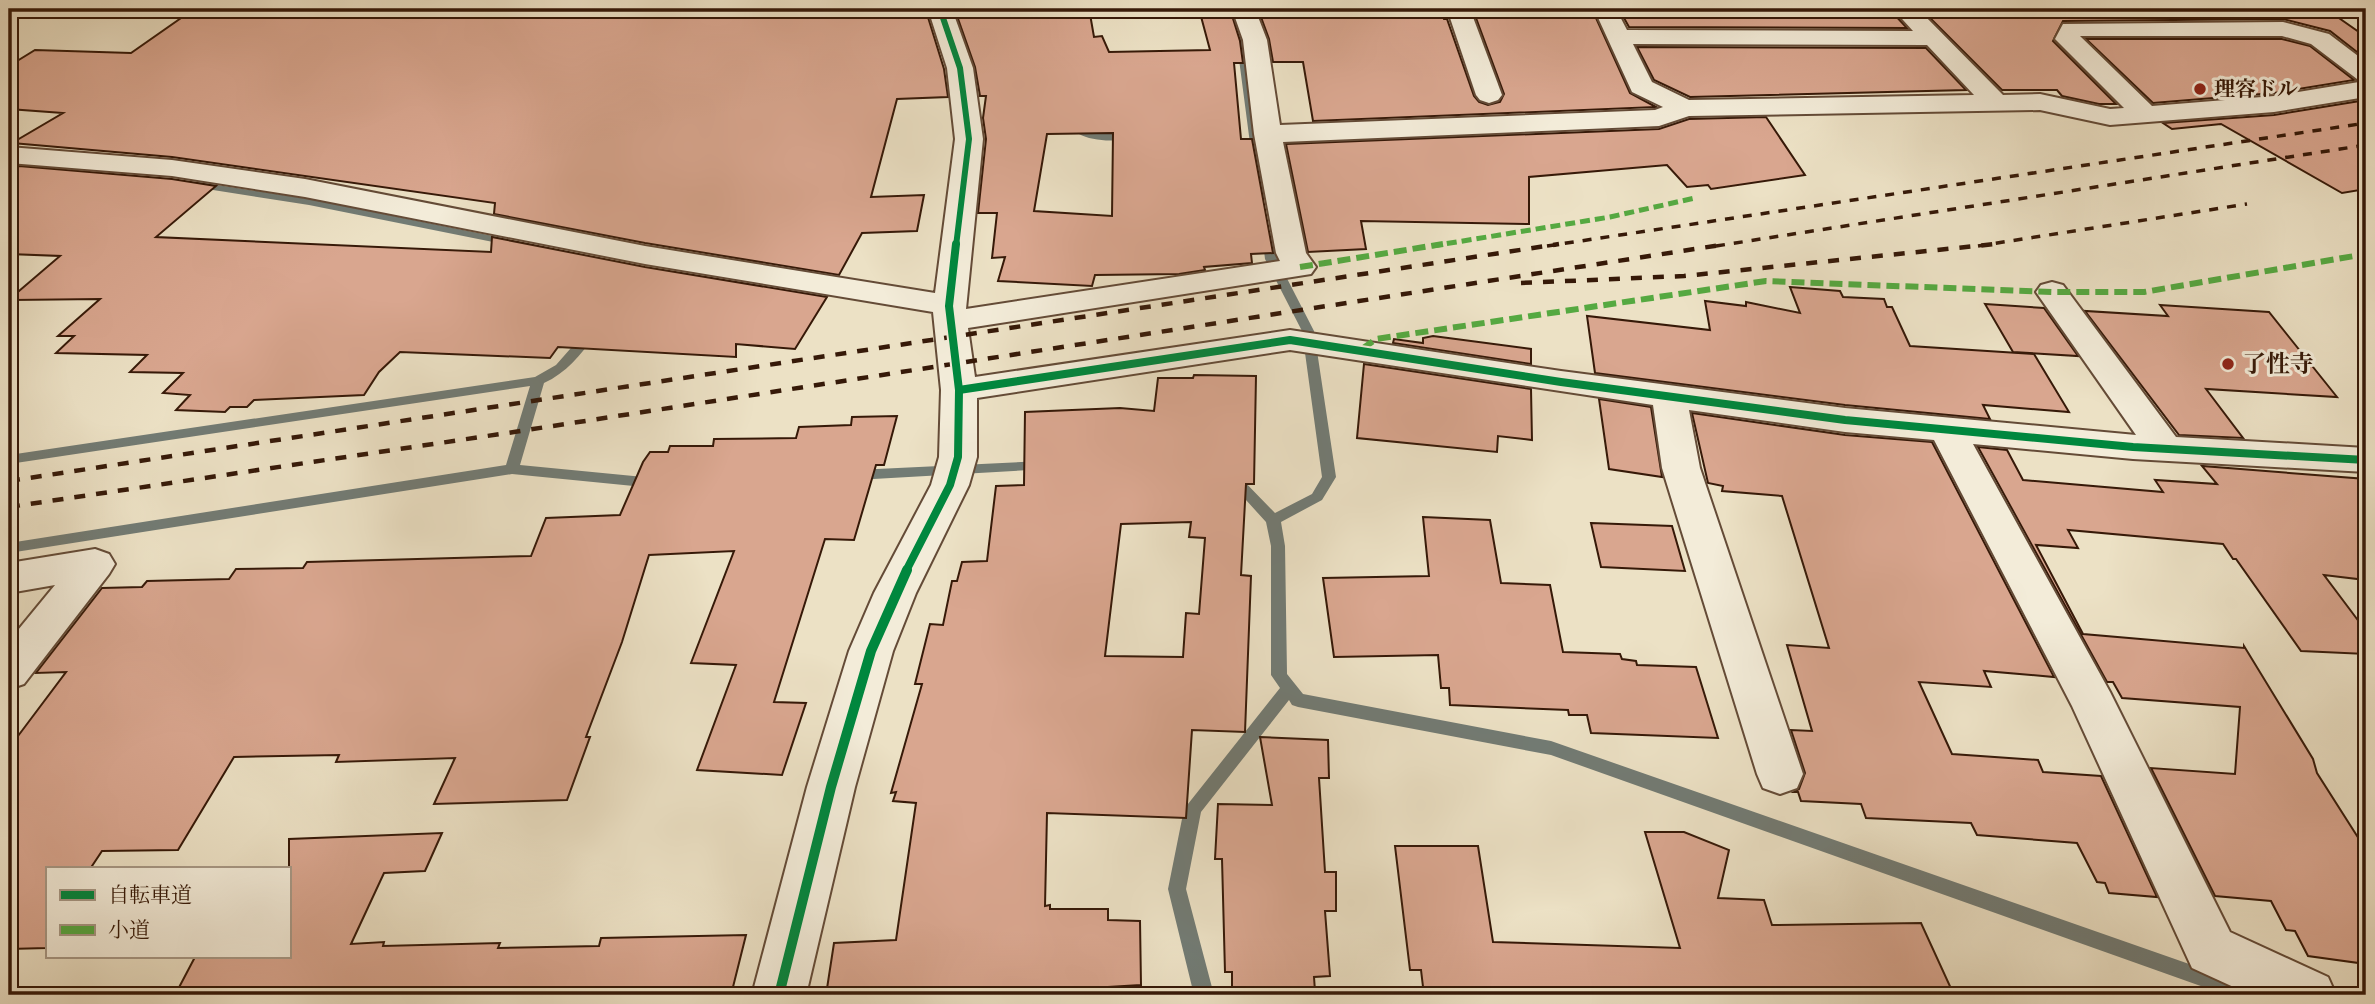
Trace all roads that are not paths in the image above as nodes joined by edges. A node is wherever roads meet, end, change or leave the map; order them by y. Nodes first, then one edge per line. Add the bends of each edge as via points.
1 (940, 9) edge
2 (1244, 9) edge
3 (1458, 9) edge
4 (1605, 9) edge
5 (1905, 9) edge
6 (1618, 37) junction
7 (1933, 38) junction
8 (2366, 74) edge
9 (2366, 89) edge
10 (1489, 95) dead end
11 (1994, 102) junction
12 (1685, 108) junction
13 (2145, 114) junction
14 (1268, 134) junction
15 (9, 155) edge
16 (2052, 292) dead end
17 (950, 314) junction
18 (959, 390) junction
19 (1669, 397) junction
20 (1947, 430) junction
21 (2165, 449) junction
22 (2366, 460) edge
23 (9, 578) edge
24 (9, 672) edge
25 (1780, 774) dead end
26 (779, 995) edge
27 (2309, 995) edge

1 - 17 street via 960,68 969,139
2 - 14 street via 1255,40
3 - 10 street
4 - 6 street
5 - 7 street
6 - 7 street
6 - 12 street via 1641,87
7 - 11 street
8 - 13 street via 2320,39 2283,29 2071,29 2067,39
9 - 13 street via 2274,104
11 - 12 street
11 - 13 street via 2040,102 2110,117
12 - 14 street via 1659,118
14 - 17 street via 1291,253 1300,267
15 - 17 street via 172,168 305,188 645,256 912,297
16 - 21 street
17 - 18 street
18 - 19 street via 1308,341
18 - 26 street via 954,471 871,652 831,787
19 - 20 street
19 - 25 street via 1681,468
20 - 21 street
20 - 27 street via 2094,705 2211,950
21 - 22 street
23 - 24 street via 95,564

